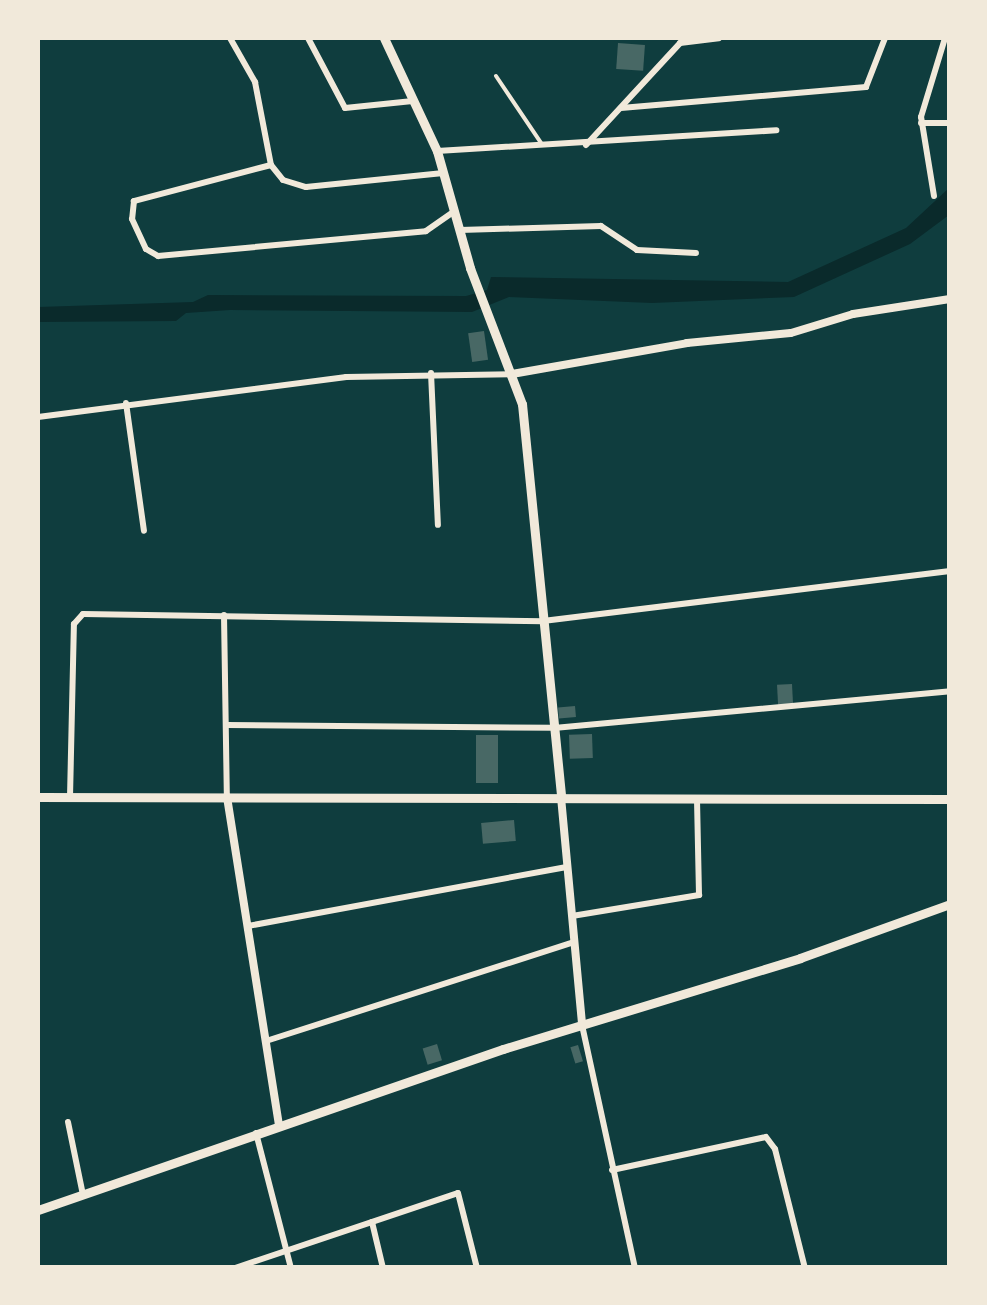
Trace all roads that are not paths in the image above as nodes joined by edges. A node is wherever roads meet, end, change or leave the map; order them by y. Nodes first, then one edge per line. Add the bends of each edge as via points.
1 (230, 38) edge
2 (308, 38) edge
3 (384, 38) edge
4 (719, 38) edge
5 (885, 38) edge
6 (945, 38) edge
7 (496, 76) dead end
8 (415, 101) junction
9 (621, 108) junction
10 (920, 123) junction
11 (950, 124) edge
12 (776, 130) dead end
13 (585, 146) junction
14 (544, 147) junction
15 (437, 150) junction
16 (271, 165) junction
17 (444, 173) junction
18 (934, 196) dead end
19 (454, 211) junction
20 (460, 230) junction
21 (696, 253) dead end
22 (950, 299) edge
23 (430, 373) junction
24 (512, 374) junction
25 (126, 403) junction
26 (38, 417) edge
27 (438, 525) dead end
28 (144, 531) dead end
29 (950, 571) edge
30 (224, 615) junction
31 (543, 621) junction
32 (950, 691) edge
33 (226, 725) junction
34 (554, 728) junction
35 (227, 796) junction
36 (38, 797) edge
37 (70, 797) junction
38 (561, 797) junction
39 (697, 797) junction
40 (950, 799) edge
41 (567, 867) junction
42 (950, 904) edge
43 (572, 916) junction
44 (248, 926) junction
45 (574, 942) junction
46 (582, 1025) junction
47 (266, 1041) junction
48 (68, 1122) dead end
49 (279, 1125) junction
50 (256, 1132) junction
51 (612, 1170) junction
52 (83, 1195) junction
53 (38, 1210) edge
54 (372, 1222) junction
55 (286, 1248) junction
56 (236, 1268) edge
57 (291, 1268) edge
58 (383, 1268) edge
59 (477, 1268) edge
60 (634, 1268) edge
61 (805, 1268) edge

1 - 16 street via 255,82
2 - 8 street via 345,108
3 - 8 main road
4 - 9 street via 680,43
5 - 9 street via 866,87
6 - 10 street
7 - 14 lane
8 - 15 main road
9 - 13 street
10 - 11 street
10 - 18 street
12 - 13 street
13 - 14 street
14 - 15 street
15 - 17 main road
16 - 17 street via 283,180 306,187
16 - 19 street via 132,204 146,249 158,256 426,231
17 - 19 main road
19 - 20 main road
20 - 21 street via 601,226 637,250
20 - 24 main road
22 - 24 street via 853,314 791,333
23 - 24 street
23 - 25 street
23 - 27 street
24 - 31 main road via 522,404
25 - 26 street
25 - 28 street
29 - 31 street
30 - 31 street
30 - 33 street
30 - 37 street via 77,617
31 - 34 main road
32 - 34 street
33 - 34 street
33 - 35 street
34 - 38 main road
35 - 37 main road
35 - 38 main road
35 - 44 street
36 - 37 main road
38 - 39 main road
38 - 41 street
39 - 40 main road
39 - 43 street via 698,896
41 - 43 street
41 - 44 street
42 - 46 main road
43 - 45 street
44 - 47 street
45 - 46 street
45 - 47 street
46 - 49 main road
46 - 51 street
47 - 49 street
48 - 52 street
49 - 50 main road
50 - 52 main road
50 - 55 street
51 - 60 street
51 - 61 street via 766,1137 775,1149
52 - 53 main road
54 - 55 street
54 - 58 street
54 - 59 street via 458,1193
55 - 56 street
55 - 57 street

